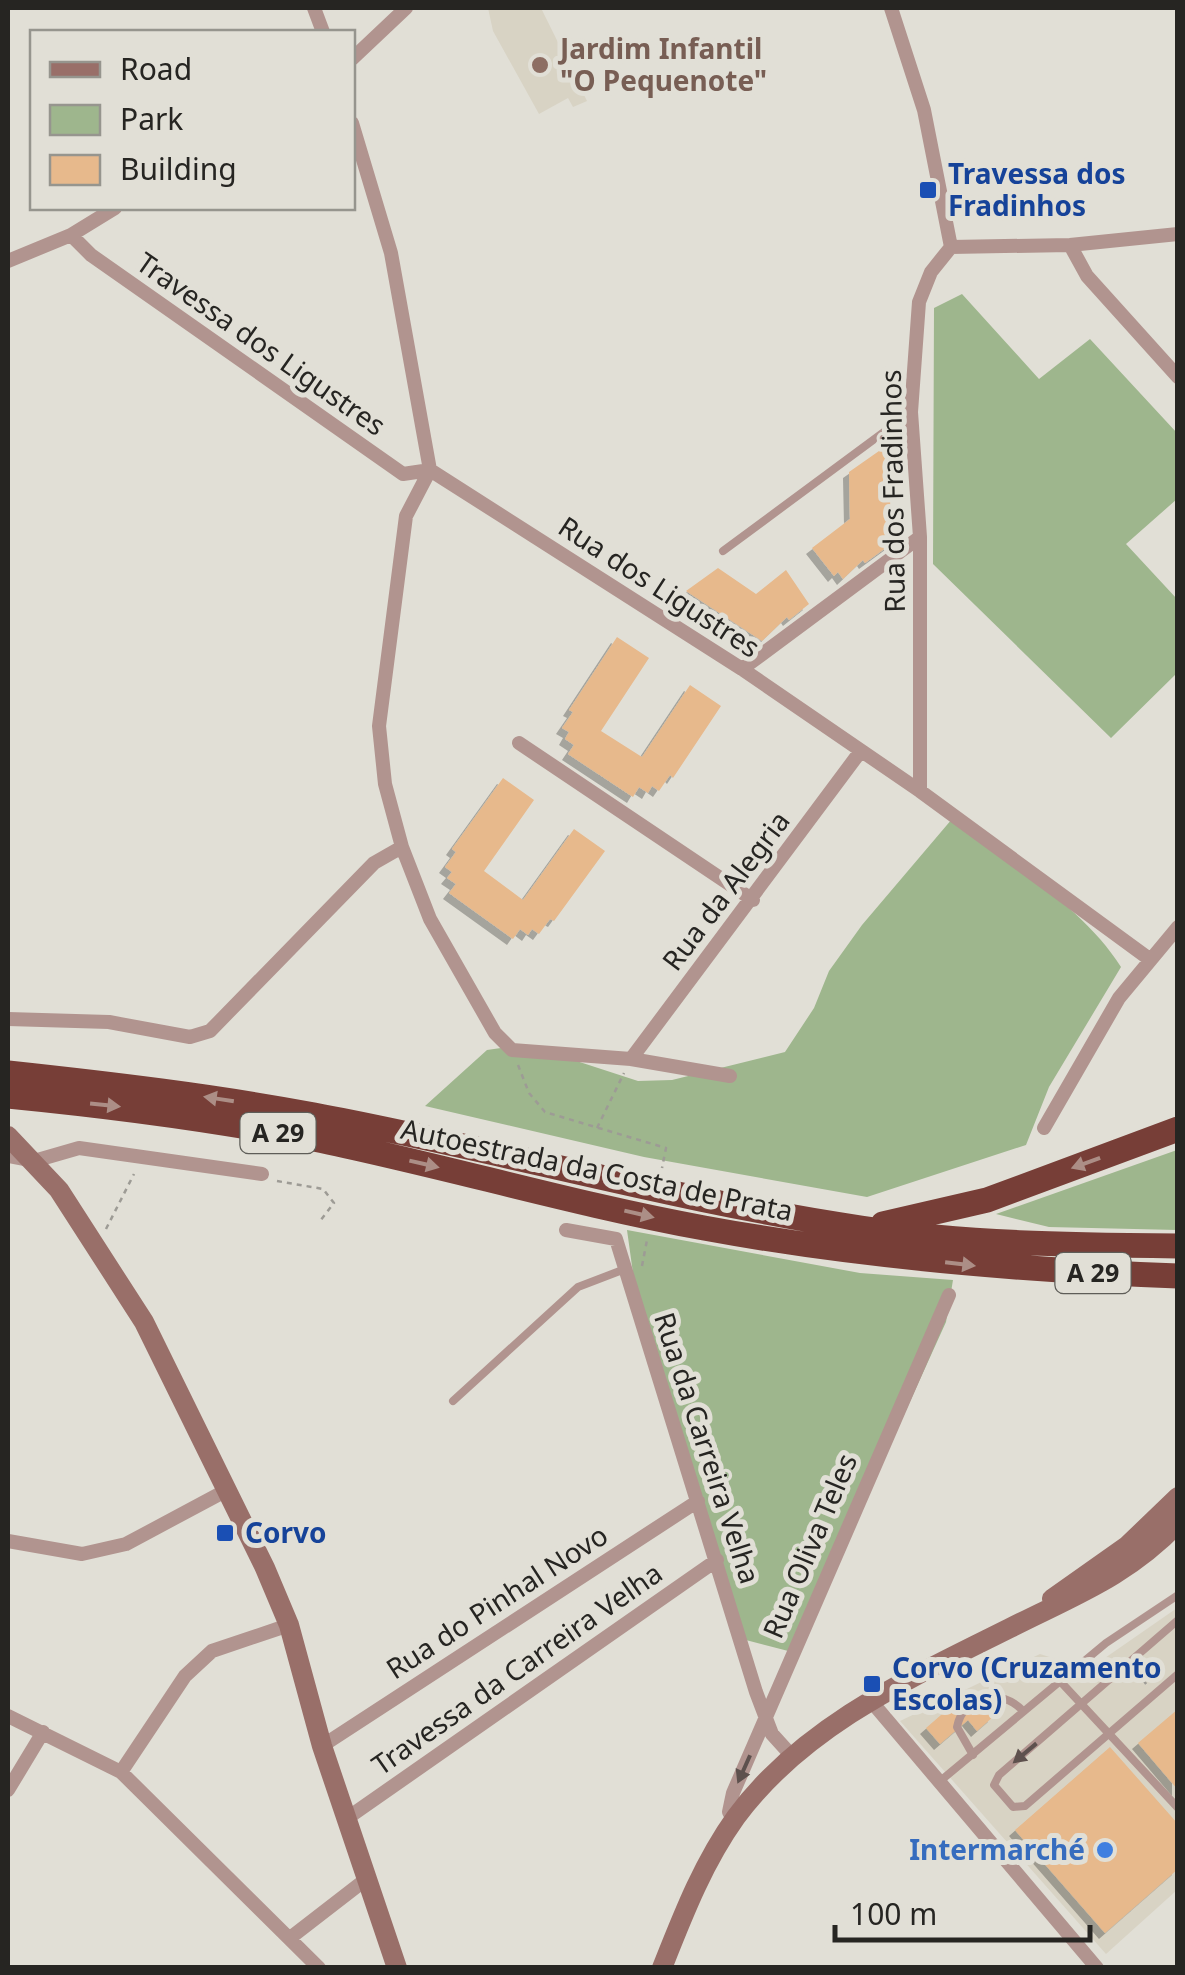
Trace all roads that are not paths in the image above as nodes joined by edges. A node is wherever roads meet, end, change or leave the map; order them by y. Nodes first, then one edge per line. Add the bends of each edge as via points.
1 (406, 8) edge
2 (891, 8) edge
3 (355, 55) edge
4 (355, 133) edge
5 (112, 210) edge
6 (71, 234) junction
7 (1178, 234) edge
8 (1070, 245) junction
9 (951, 247) junction
10 (8, 261) edge
11 (1178, 377) edge
12 (911, 412) junction
13 (430, 470) junction
14 (920, 538) junction
15 (723, 550) dead end
16 (742, 669) junction
17 (519, 743) dead end
18 (860, 752) junction
19 (920, 791) junction
20 (402, 846) junction
21 (752, 900) junction
22 (1178, 927) edge
23 (1148, 958) junction
24 (8, 1019) edge
25 (631, 1060) junction
26 (8, 1073) edge
27 (730, 1076) dead end
28 (8, 1096) edge
29 (1044, 1128) dead end
30 (1178, 1129) edge
31 (10, 1146) edge
32 (34, 1161) junction
33 (262, 1174) road end
34 (862, 1229) junction
35 (566, 1230) dead end
36 (1178, 1246) edge
37 (625, 1269) junction
38 (1178, 1276) edge
39 (948, 1294) dead end
40 (453, 1401) dead end
41 (228, 1490) junction
42 (1178, 1497) edge
43 (698, 1501) junction
44 (1178, 1522) edge
45 (8, 1540) edge
46 (717, 1560) junction
47 (1178, 1595) edge
48 (1178, 1620) edge
49 (288, 1625) junction
50 (1014, 1626) junction
51 (1178, 1674) edge
52 (1059, 1680) junction
53 (871, 1701) junction
54 (1080, 1706) junction
55 (1024, 1711) junction
56 (8, 1716) edge
57 (766, 1720) junction
58 (43, 1732) junction
59 (1108, 1733) junction
60 (322, 1746) junction
61 (791, 1755) junction
62 (973, 1755) junction
63 (121, 1772) junction
64 (939, 1782) junction
65 (8, 1790) edge
66 (1178, 1808) edge
67 (346, 1819) junction
68 (734, 1820) junction
69 (365, 1880) junction
70 (290, 1938) junction
71 (316, 1966) edge
72 (397, 1968) edge
73 (662, 1968) edge
74 (1097, 1968) edge

1 - 3 street
2 - 9 street via 924,110
4 - 13 street via 391,253
5 - 6 street
6 - 10 street
6 - 13 street, Travessa dos Ligustres via 91,255 402,474
7 - 8 street
8 - 9 street
8 - 11 street via 1087,276
9 - 12 street, Rua dos Fradinhos via 919,302
12 - 14 street, Rua dos Fradinhos
12 - 15 lane
13 - 16 street, Rua dos Ligustres
13 - 20 street via 406,516 380,726 385,784
14 - 16 street
14 - 19 street, Rua dos Fradinhos
16 - 18 street, Rua dos Ligustres
17 - 21 street
18 - 19 street, Rua dos Ligustres
18 - 21 street, Rua da Alegria
19 - 23 street, Rua dos Ligustres
20 - 24 street via 374,862 210,1031 190,1038 109,1022
20 - 25 street via 430,920 512,1050
21 - 25 street, Rua da Alegria
22 - 23 street
23 - 29 street
25 - 27 street
34 -> 26 highway, Autoestrada da Costa de Prata / A 29 via 317,1116
28 -> 38 highway, Autoestrada da Costa de Prata / A 29 via 144,1110 314,1139 702,1228 828,1248 1009,1270
30 -> 34 highway via 988,1200
31 - 32 main road
32 - 33 street via 78,1148
32 - 41 main road via 144,1322
34 - 36 highway, Autoestrada da Costa de Prata / A 29 via 1010,1244
35 - 37 street, Rua da Carreira Velha via 616,1239
37 - 40 lane via 578,1287
37 - 43 street, Rua da Carreira Velha
39 - 57 street, Rua Oliva Teles
41 - 45 street via 126,1544 82,1554
41 - 49 main road
42 - 50 main road, Rua Oliva Teles via 1114,1556
43 - 46 street, Rua da Carreira Velha
43 - 60 street, Rua do Pinhal Novo
44 - 50 main road, Rua Oliva Teles via 1088,1593
46 - 57 street, Rua da Carreira Velha
46 - 67 street, Travessa da Carreira Velha
47 - 52 lane
48 - 54 lane
49 - 60 main road
49 - 63 street via 212,1651 185,1676
50 - 53 main road, Rua Oliva Teles
51 - 59 lane
52 - 54 lane
52 - 55 lane
53 - 61 main road, Rua Oliva Teles
53 - 64 street
54 - 59 lane
54 -> 59 lane via 994,1782 1014,1807 1025,1806
55 - 62 lane
55 - 62 lane via 999,1694 977,1702 957,1727
56 - 58 street
57 - 61 street, Rua da Carreira Velha
57 -> 68 street, Rua Oliva Teles via 733,1793
58 - 63 street
58 - 65 street
59 - 66 lane
60 - 67 main road
61 - 68 main road, Rua Oliva Teles
62 - 64 lane
63 - 70 street
64 - 74 street
67 - 69 main road
68 - 73 main road, Rua Oliva Teles via 694,1888
69 - 70 street
69 - 72 main road
70 - 71 street

